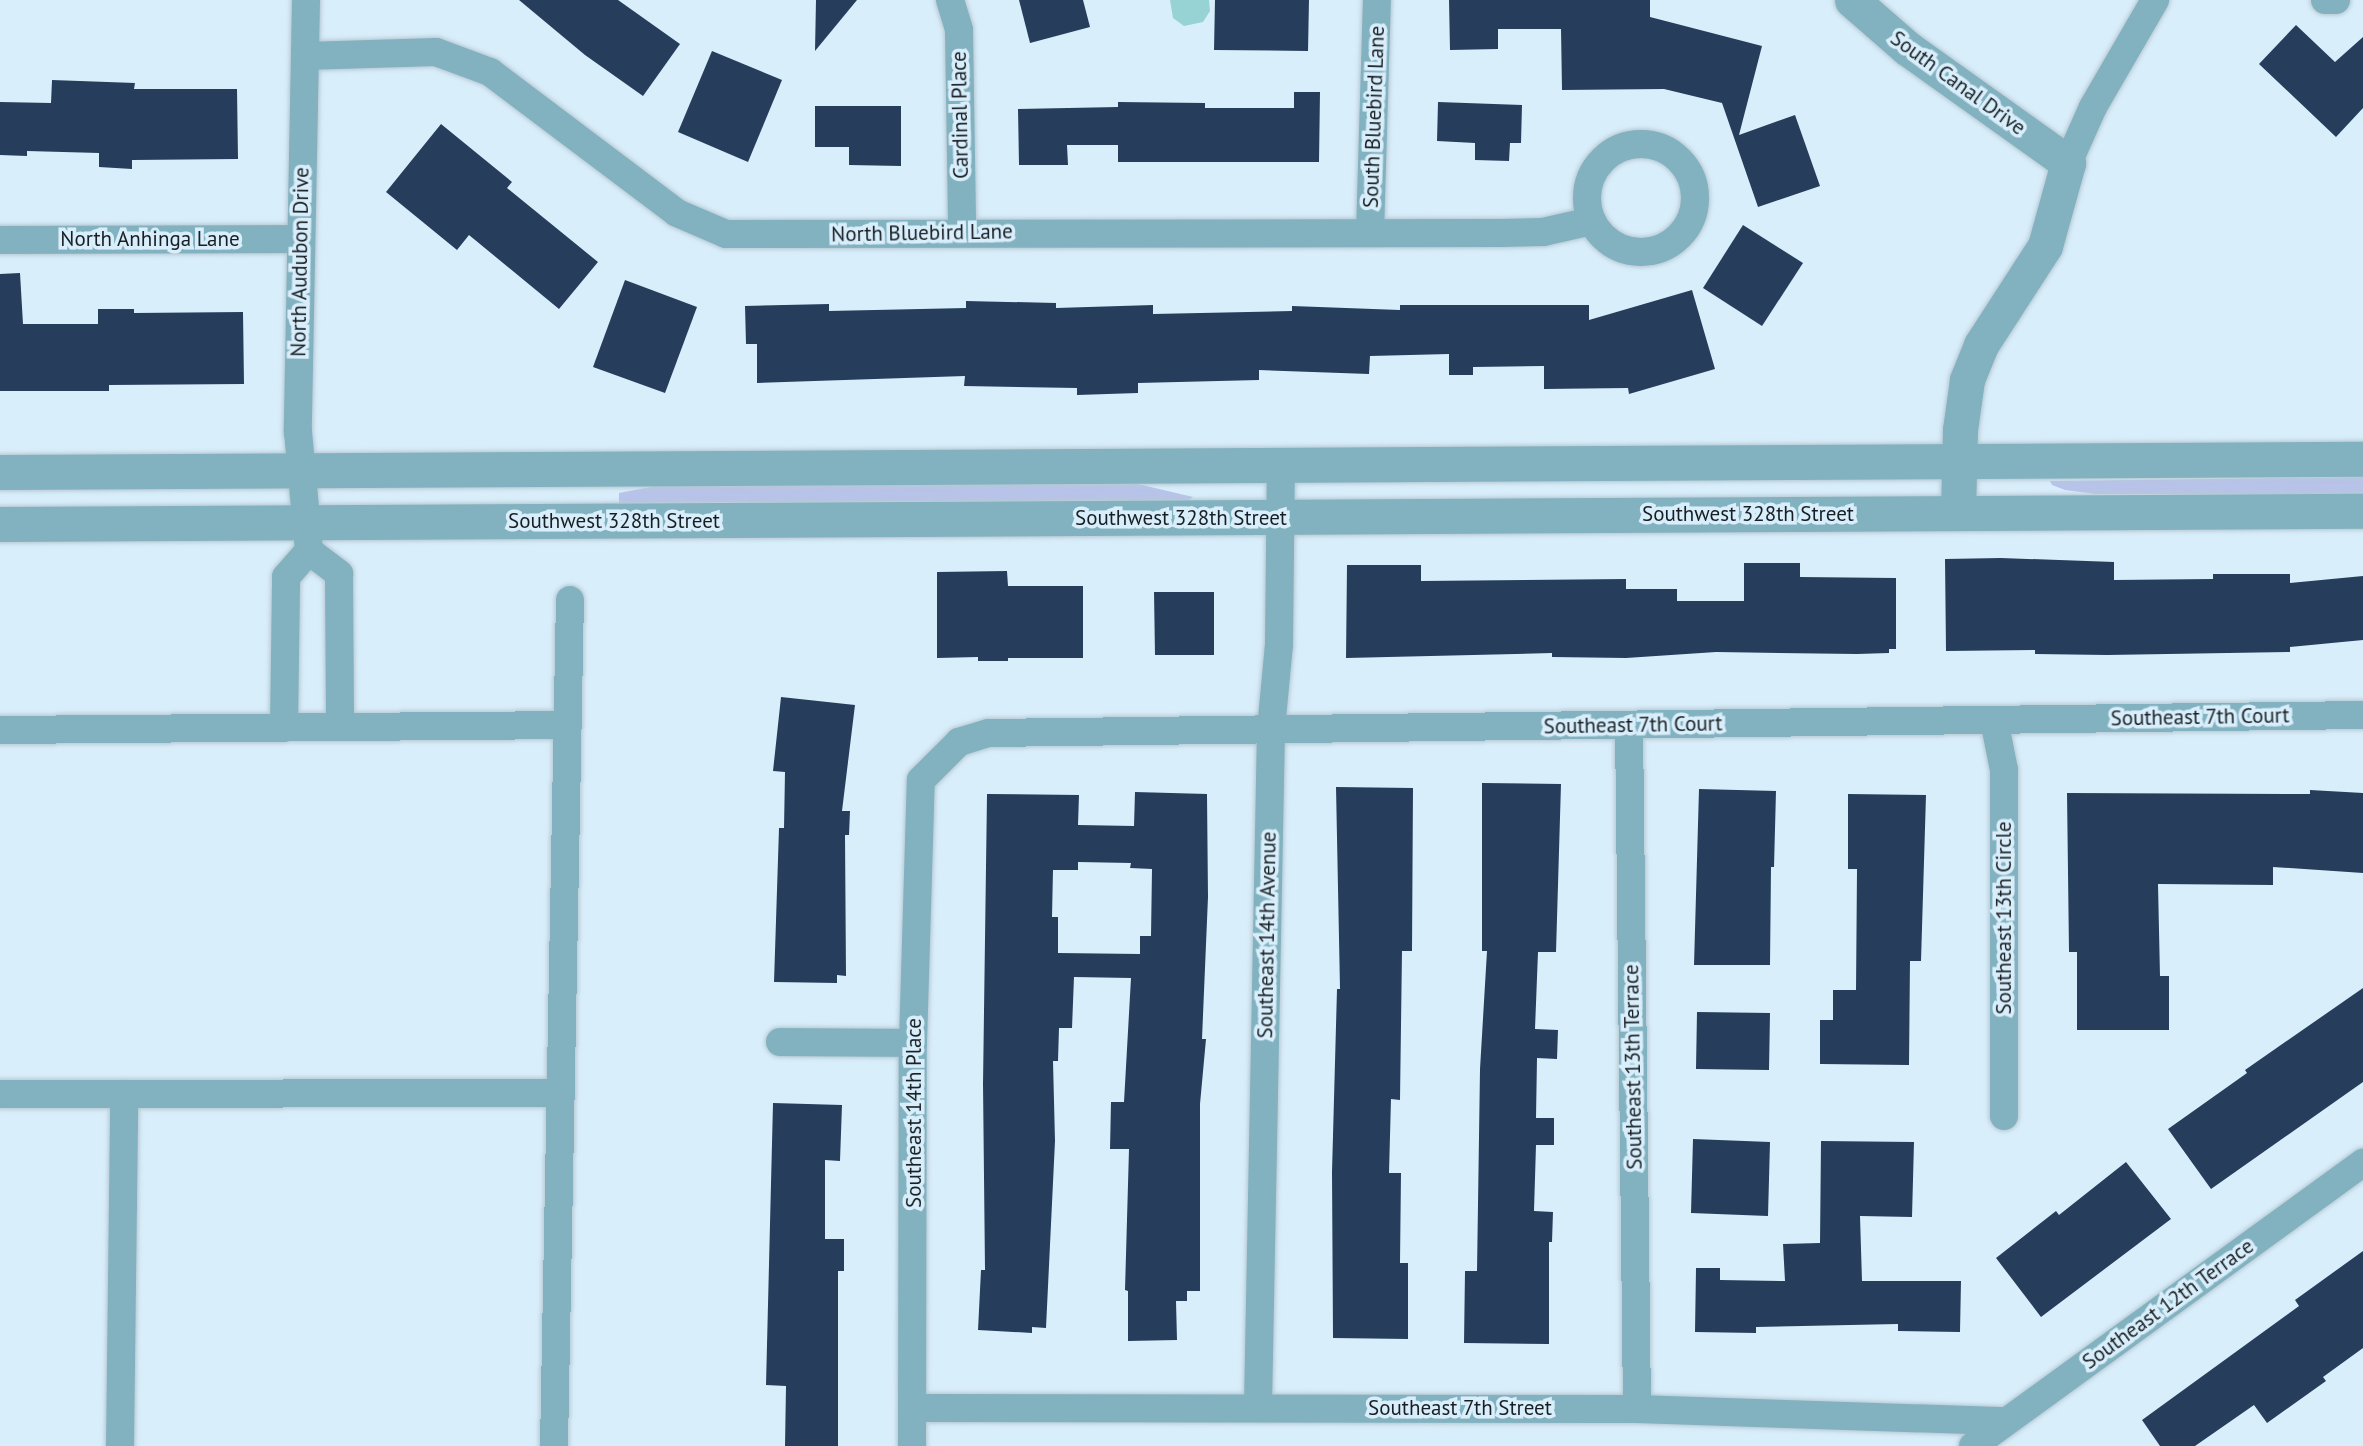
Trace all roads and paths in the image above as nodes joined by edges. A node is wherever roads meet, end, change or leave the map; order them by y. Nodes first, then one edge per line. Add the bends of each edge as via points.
1 (306, 0) edge
2 (950, 0) edge
3 (1377, 0) edge
4 (1852, 0) edge
5 (2155, 0) edge
6 (2325, 0) edge
7 (2336, 0) edge
8 (305, 56) junction
9 (2068, 163) junction
10 (1592, 221) dead end
11 (962, 231) junction
12 (1370, 233) junction
13 (300, 239) junction
14 (0, 240) edge
15 (2363, 459) edge
16 (1958, 461) junction
17 (1280, 465) junction
18 (303, 471) junction
19 (0, 472) edge
20 (2363, 511) edge
21 (1958, 513) junction
22 (1280, 518) junction
23 (0, 524) edge
24 (308, 537) junction
25 (570, 600) dead end
26 (2363, 715) edge
27 (1994, 720) junction
28 (568, 725) junction
29 (1629, 725) junction
30 (340, 727) junction
31 (284, 728) junction
32 (1271, 729) junction
33 (0, 730) edge
34 (921, 780) joint
35 (780, 1042) dead end
36 (913, 1043) junction
37 (561, 1093) junction
38 (0, 1094) edge
39 (124, 1094) junction
40 (2004, 1116) dead end
41 (2363, 1163) edge
42 (1258, 1406) junction
43 (913, 1408) junction
44 (1637, 1409) junction
45 (2006, 1421) junction
46 (120, 1446) edge
47 (554, 1446) edge
48 (912, 1446) edge
49 (1973, 1446) edge

1 - 8 street, North Audubon Drive
2 - 11 street, Cardinal Place via 959,30
3 - 12 street, South Bluebird Lane
4 - 9 street, South Canal Drive via 1907,48
5 - 9 street via 2092,107
6 - 7 street
8 - 11 street, North Bluebird Lane via 436,52 490,72 677,213 726,234
8 - 13 street, North Audubon Drive
9 - 16 street via 2045,246 1972,366
10 - 12 street, North Bluebird Lane via 1543,232
11 - 12 street, North Bluebird Lane
13 - 14 street, North Anhinga Lane
13 - 18 street, North Audubon Drive via 298,416
15 - 16 street
16 - 17 street
16 - 21 street
17 - 18 street
17 - 22 street, Southeast 14th Avenue
18 - 19 street
18 - 24 street, North Audubon Drive
20 - 21 street, Southwest 328th Street
21 - 22 street, Southwest 328th Street
22 - 24 street, Southwest 328th Street
22 - 32 street, Southeast 14th Avenue via 1279,645
23 - 24 street, Southwest 328th Street
24 - 30 street via 339,574
24 - 31 street via 286,577
25 - 28 street
26 - 27 street, Southeast 7th Court
27 - 29 street, Southeast 7th Court
27 - 40 street, Southeast 13th Circle via 2004,770
28 - 30 street
28 - 37 street
29 - 32 street, Southeast 7th Court
29 - 44 street, Southeast 13th Terrace
30 - 31 street
31 - 33 street
32 - 34 street, Southeast 7th Court via 989,733 959,742
32 - 42 street, Southeast 14th Avenue
34 - 36 street, Southeast 14th Place
35 - 36 street
36 - 43 street, Southeast 14th Place
37 - 39 street
37 - 47 street
38 - 39 street
39 - 46 street
41 - 45 street, Southeast 12th Terrace
42 - 43 street, Southeast 7th Street
42 - 44 street, Southeast 7th Street
43 - 48 street, Southeast 14th Place
44 - 45 street, Southeast 7th Street
45 - 49 street, Southeast 12th Terrace

